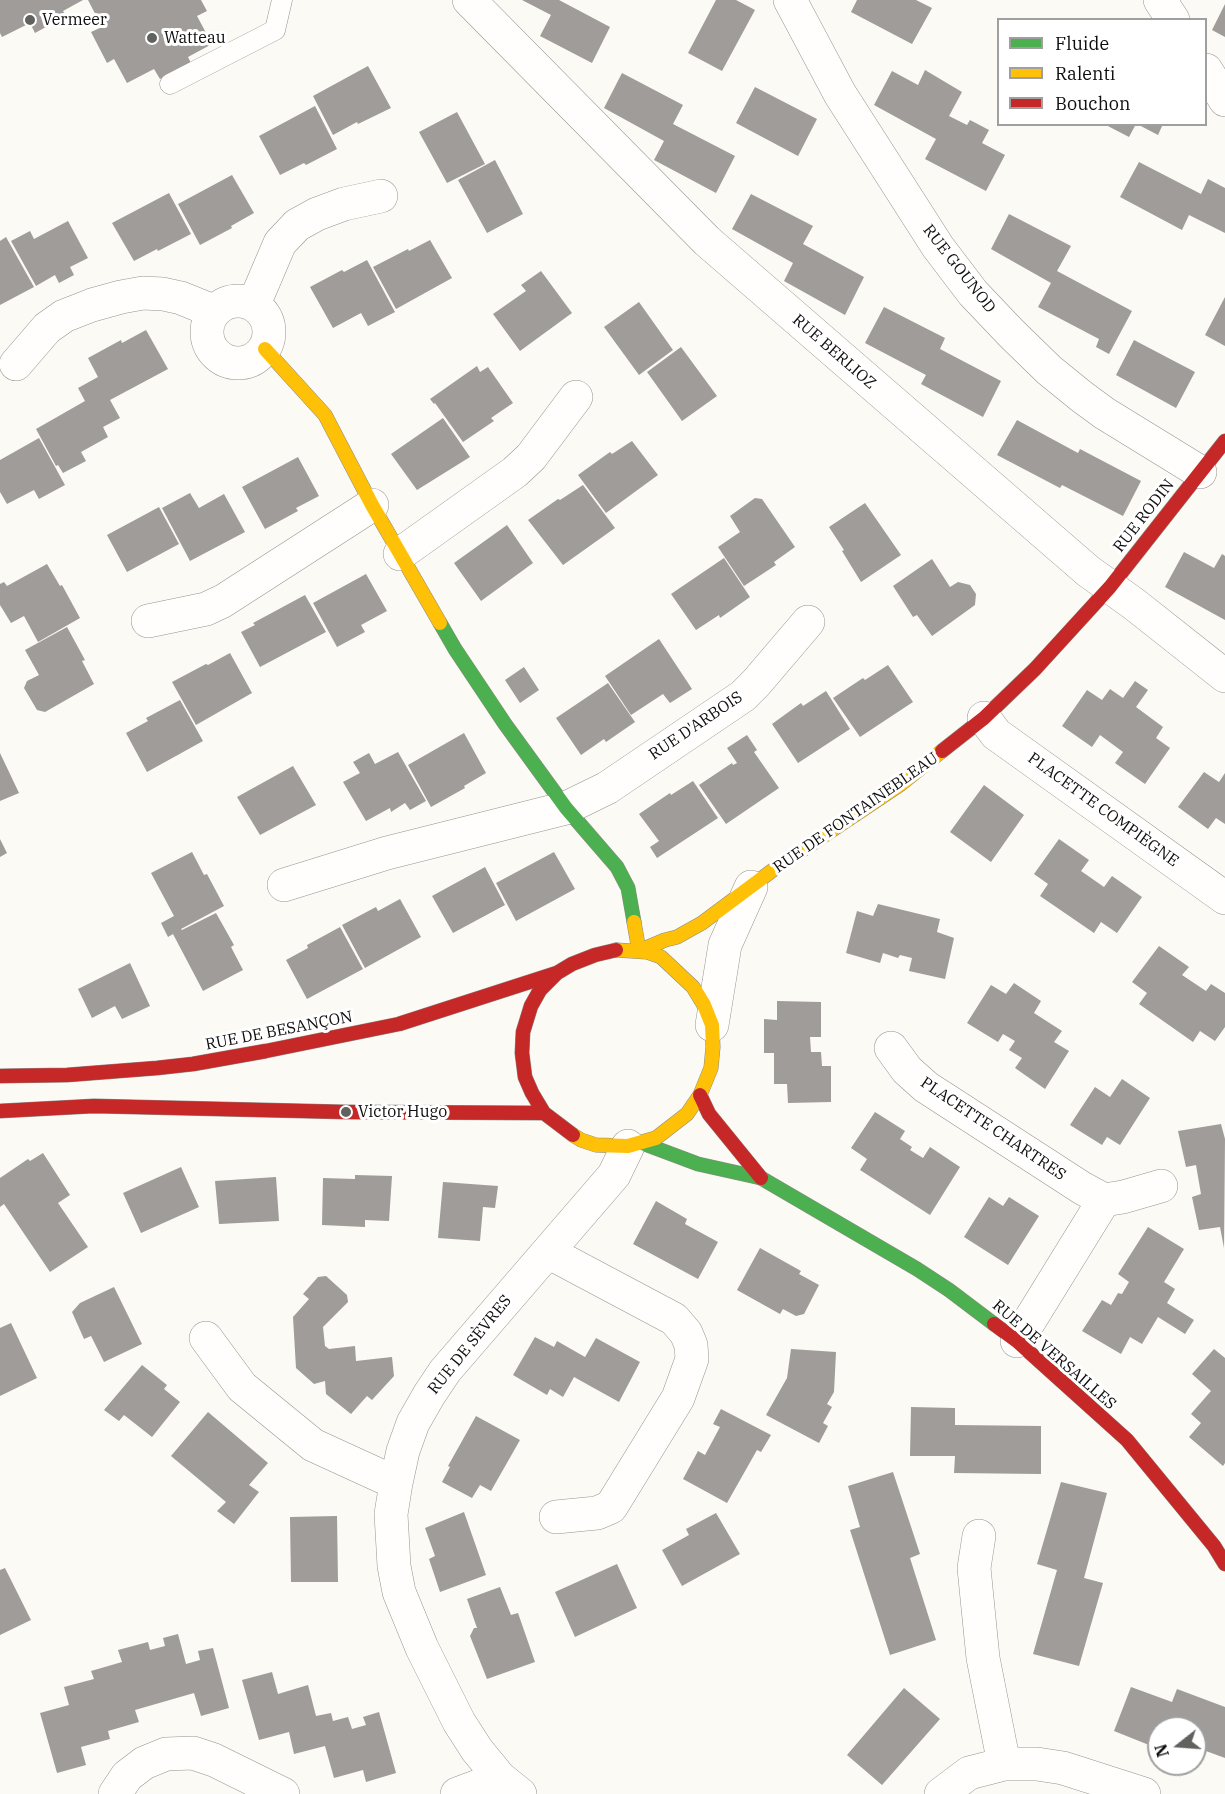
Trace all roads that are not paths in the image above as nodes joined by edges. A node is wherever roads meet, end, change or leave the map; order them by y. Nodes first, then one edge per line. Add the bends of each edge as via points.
1 (282, 0) edge
2 (469, 0) edge
3 (790, 0) edge
4 (1160, 0) edge
5 (1172, 18) edge
6 (1207, 72) edge
7 (170, 84) dead end
8 (1225, 100) edge
9 (381, 196) dead end
10 (254, 304) junction
11 (213, 311) junction
12 (265, 349) junction
13 (16, 364) dead end
14 (576, 397) dead end
15 (1225, 441) edge
16 (1200, 472) junction
17 (372, 505) junction
18 (400, 554) junction
19 (1110, 587) junction
20 (1088, 611) joint
21 (148, 621) dead end
22 (808, 622) dead end
23 (1225, 676) edge
24 (984, 718) junction
25 (566, 808) junction
26 (284, 885) dead end
27 (751, 888) junction
28 (1225, 898) edge
29 (639, 951) junction
30 (557, 973) junction
31 (712, 1025) junction
32 (891, 1048) dead end
33 (0, 1076) edge
34 (700, 1095) junction
35 (0, 1110) edge
36 (544, 1113) junction
37 (635, 1145) junction
38 (760, 1178) junction
39 (1161, 1186) dead end
40 (1104, 1200) junction
41 (548, 1252) junction
42 (206, 1338) dead end
43 (1017, 1341) junction
44 (396, 1483) junction
45 (556, 1517) dead end
46 (979, 1536) dead end
47 (1221, 1548) edge
48 (1004, 1764) junction
49 (510, 1786) edge
50 (115, 1794) edge
51 (283, 1794) edge
52 (457, 1794) edge
53 (941, 1794) edge
54 (1144, 1794) edge

1 - 7 lane via 275,30
2 - 19 street, RUE BERLIOZ via 707,241
3 - 16 street, RUE GOUNOD via 840,94 938,247 974,293 1049,370 1081,396
4 - 5 street
6 - 8 street
9 - 10 street via 344,204 297,225 280,243
10 - 11 street via 240,299 225,302
10 - 12 street via 266,316 270,333
11 - 12 street via 206,324 213,352 240,364
11 - 13 street via 163,294 121,297 64,316 47,328
12 - 17 street via 325,415
14 - 18 street via 515,472
15 - 16 street, RUE RODIN
16 - 19 street, RUE RODIN
17 - 18 street
17 - 21 street via 223,601 206,609
18 - 25 street via 455,649
19 - 20 street, RUE RODIN
19 - 23 street, RUE BERLIOZ
20 - 24 street, RUE DE FONTAINEBLEAU
22 - 25 street, RUE D'ARBOIS via 743,696 607,788
24 - 27 street, RUE DE FONTAINEBLEAU via 901,784
24 - 28 street, PLACETTE COMPIÈGNE via 996,734
25 - 26 street, RUE D'ARBOIS via 387,853
25 - 29 street via 617,867 628,888
27 - 29 street, RUE DE FONTAINEBLEAU via 702,923
27 - 31 street, RUE DE FONTAINEBLEAU via 725,945
29 - 30 street via 616,950 595,955
29 - 31 street via 661,957 679,972 693,987
30 - 33 street, RUE DE BESANÇON via 399,1024 243,1055 157,1068
30 - 36 street via 540,990 523,1032 525,1077
31 - 34 street via 711,1068
32 - 40 street, PLACETTE CHARTRES via 926,1087
34 - 37 street via 671,1127 656,1138
34 - 38 street, RUE DE VERSAILLES via 713,1121
35 - 36 street via 94,1106
36 - 37 street via 581,1140 596,1145
37 - 38 street, RUE DE VERSAILLES
37 - 41 street, RUE DE SÈVRES
38 - 43 street, RUE DE VERSAILLES via 917,1269
39 - 40 street
40 - 43 street
41 - 44 street, RUE DE SÈVRES via 445,1371 429,1395 403,1451
41 - 45 street via 674,1319 686,1333 692,1359 678,1398 611,1507 597,1513
42 - 44 street via 242,1387 313,1445
43 - 47 street, RUE DE VERSAILLES via 1127,1440
44 - 49 street, RUE DE SÈVRES via 391,1514 399,1592 459,1722 477,1750
46 - 48 street via 974,1568 983,1658
48 - 53 street via 969,1773
48 - 54 street via 1063,1768
49 - 52 street
50 - 51 street via 127,1776 144,1763 166,1754 193,1753

